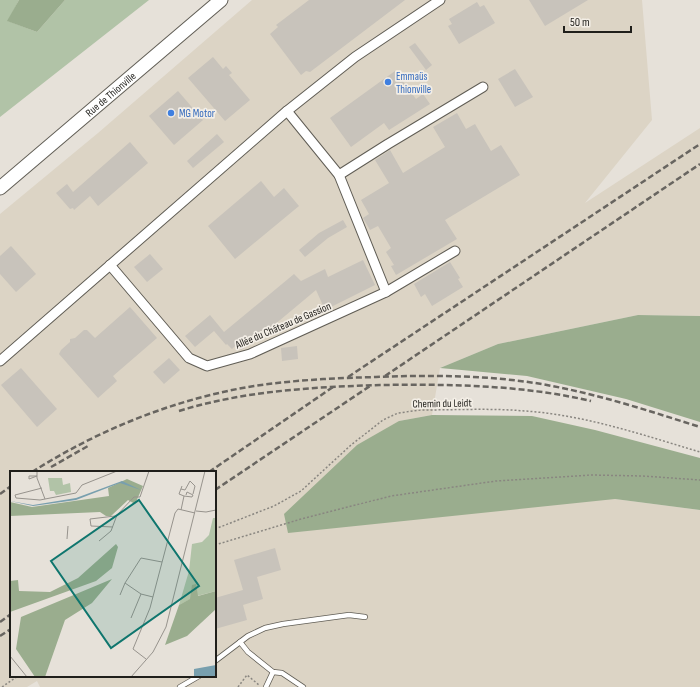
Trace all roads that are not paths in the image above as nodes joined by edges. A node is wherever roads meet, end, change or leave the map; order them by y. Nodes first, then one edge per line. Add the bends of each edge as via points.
1 (221, 0) edge
2 (440, 0) edge
3 (483, 87) dead end
4 (287, 111) junction
5 (339, 174) junction
6 (0, 188) edge
7 (455, 251) dead end
8 (110, 265) junction
9 (386, 292) junction
10 (0, 361) edge
11 (365, 617) dead end
12 (240, 642) junction
13 (216, 661) edge
14 (273, 672) junction
15 (198, 677) edge
16 (184, 686) edge
17 (266, 687) edge
18 (303, 687) edge

1 - 6 main road, Rue de Thionville
2 - 4 street via 356,58
3 - 5 street
4 - 5 street
4 - 8 street
5 - 9 street
7 - 9 street, Allée du Château de Gassion
8 - 9 street, Allée du Château de Gassion via 189,358 207,366 250,354
8 - 10 street
11 - 12 lane via 349,615 283,624 265,628
12 - 13 lane
12 - 14 lane via 248,652
14 - 17 lane
14 - 18 lane via 282,673
15 - 16 lane

